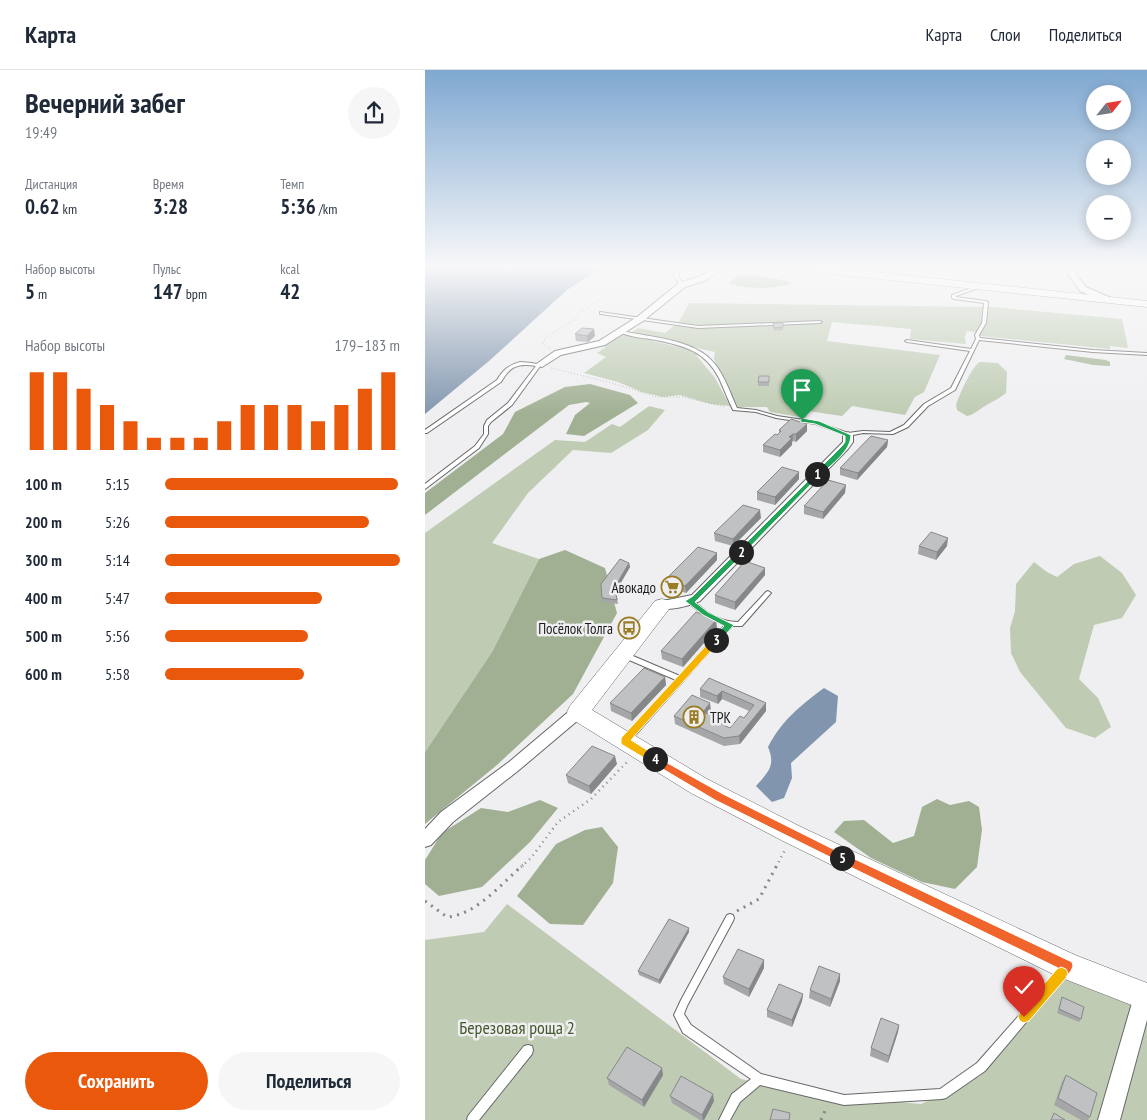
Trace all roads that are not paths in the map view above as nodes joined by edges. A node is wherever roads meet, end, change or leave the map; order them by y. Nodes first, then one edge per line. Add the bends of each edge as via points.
1 (627, 317) edge
2 (642, 317) edge
3 (985, 317) edge
4 (640, 319) junction
5 (820, 322) dead end
6 (621, 332) junction
7 (978, 339) junction
8 (907, 341) dead end
9 (971, 350) junction
10 (1147, 354) edge
11 (539, 366) junction
12 (425, 432) edge
13 (848, 435) junction
14 (425, 487) edge
15 (768, 593) dead end
16 (689, 601) junction
17 (662, 604) joint
18 (729, 625) junction
19 (623, 654) junction
20 (681, 679) junction
21 (577, 712) junction
22 (632, 745) junction
23 (425, 840) edge
24 (730, 918) road end
25 (1067, 966) junction
26 (1146, 997) edge
27 (528, 1050) dead end
28 (759, 1079) junction
29 (472, 1120) edge
30 (724, 1120) edge
31 (1109, 1120) edge

1 - 4 lane
2 - 4 street
3 - 7 lane
4 - 5 lane via 698,326
4 - 6 street
6 - 11 street via 602,344 558,353
6 - 13 lane via 702,352 714,365 735,409 817,423
7 - 9 lane
7 - 10 lane via 1093,352
8 - 9 lane
9 - 13 lane via 953,389 926,405 906,426 891,433
11 - 12 lane via 526,362 504,370 499,381
11 - 14 lane via 510,404 489,421 486,434 477,447
13 - 16 street via 844,448 696,598
15 - 18 lane via 740,624
16 - 17 street
16 - 18 lane via 705,614
17 - 19 street
18 - 20 lane
19 - 20 lane
19 - 21 street
20 - 22 lane
21 - 22 street
21 - 23 street via 447,817
22 - 25 street via 699,786 792,834
24 - 28 lane via 679,1015 687,1029
25 - 26 street
25 - 28 lane via 981,1067 942,1094 844,1100
26 - 31 street
27 - 29 lane
28 - 30 lane via 736,1098

